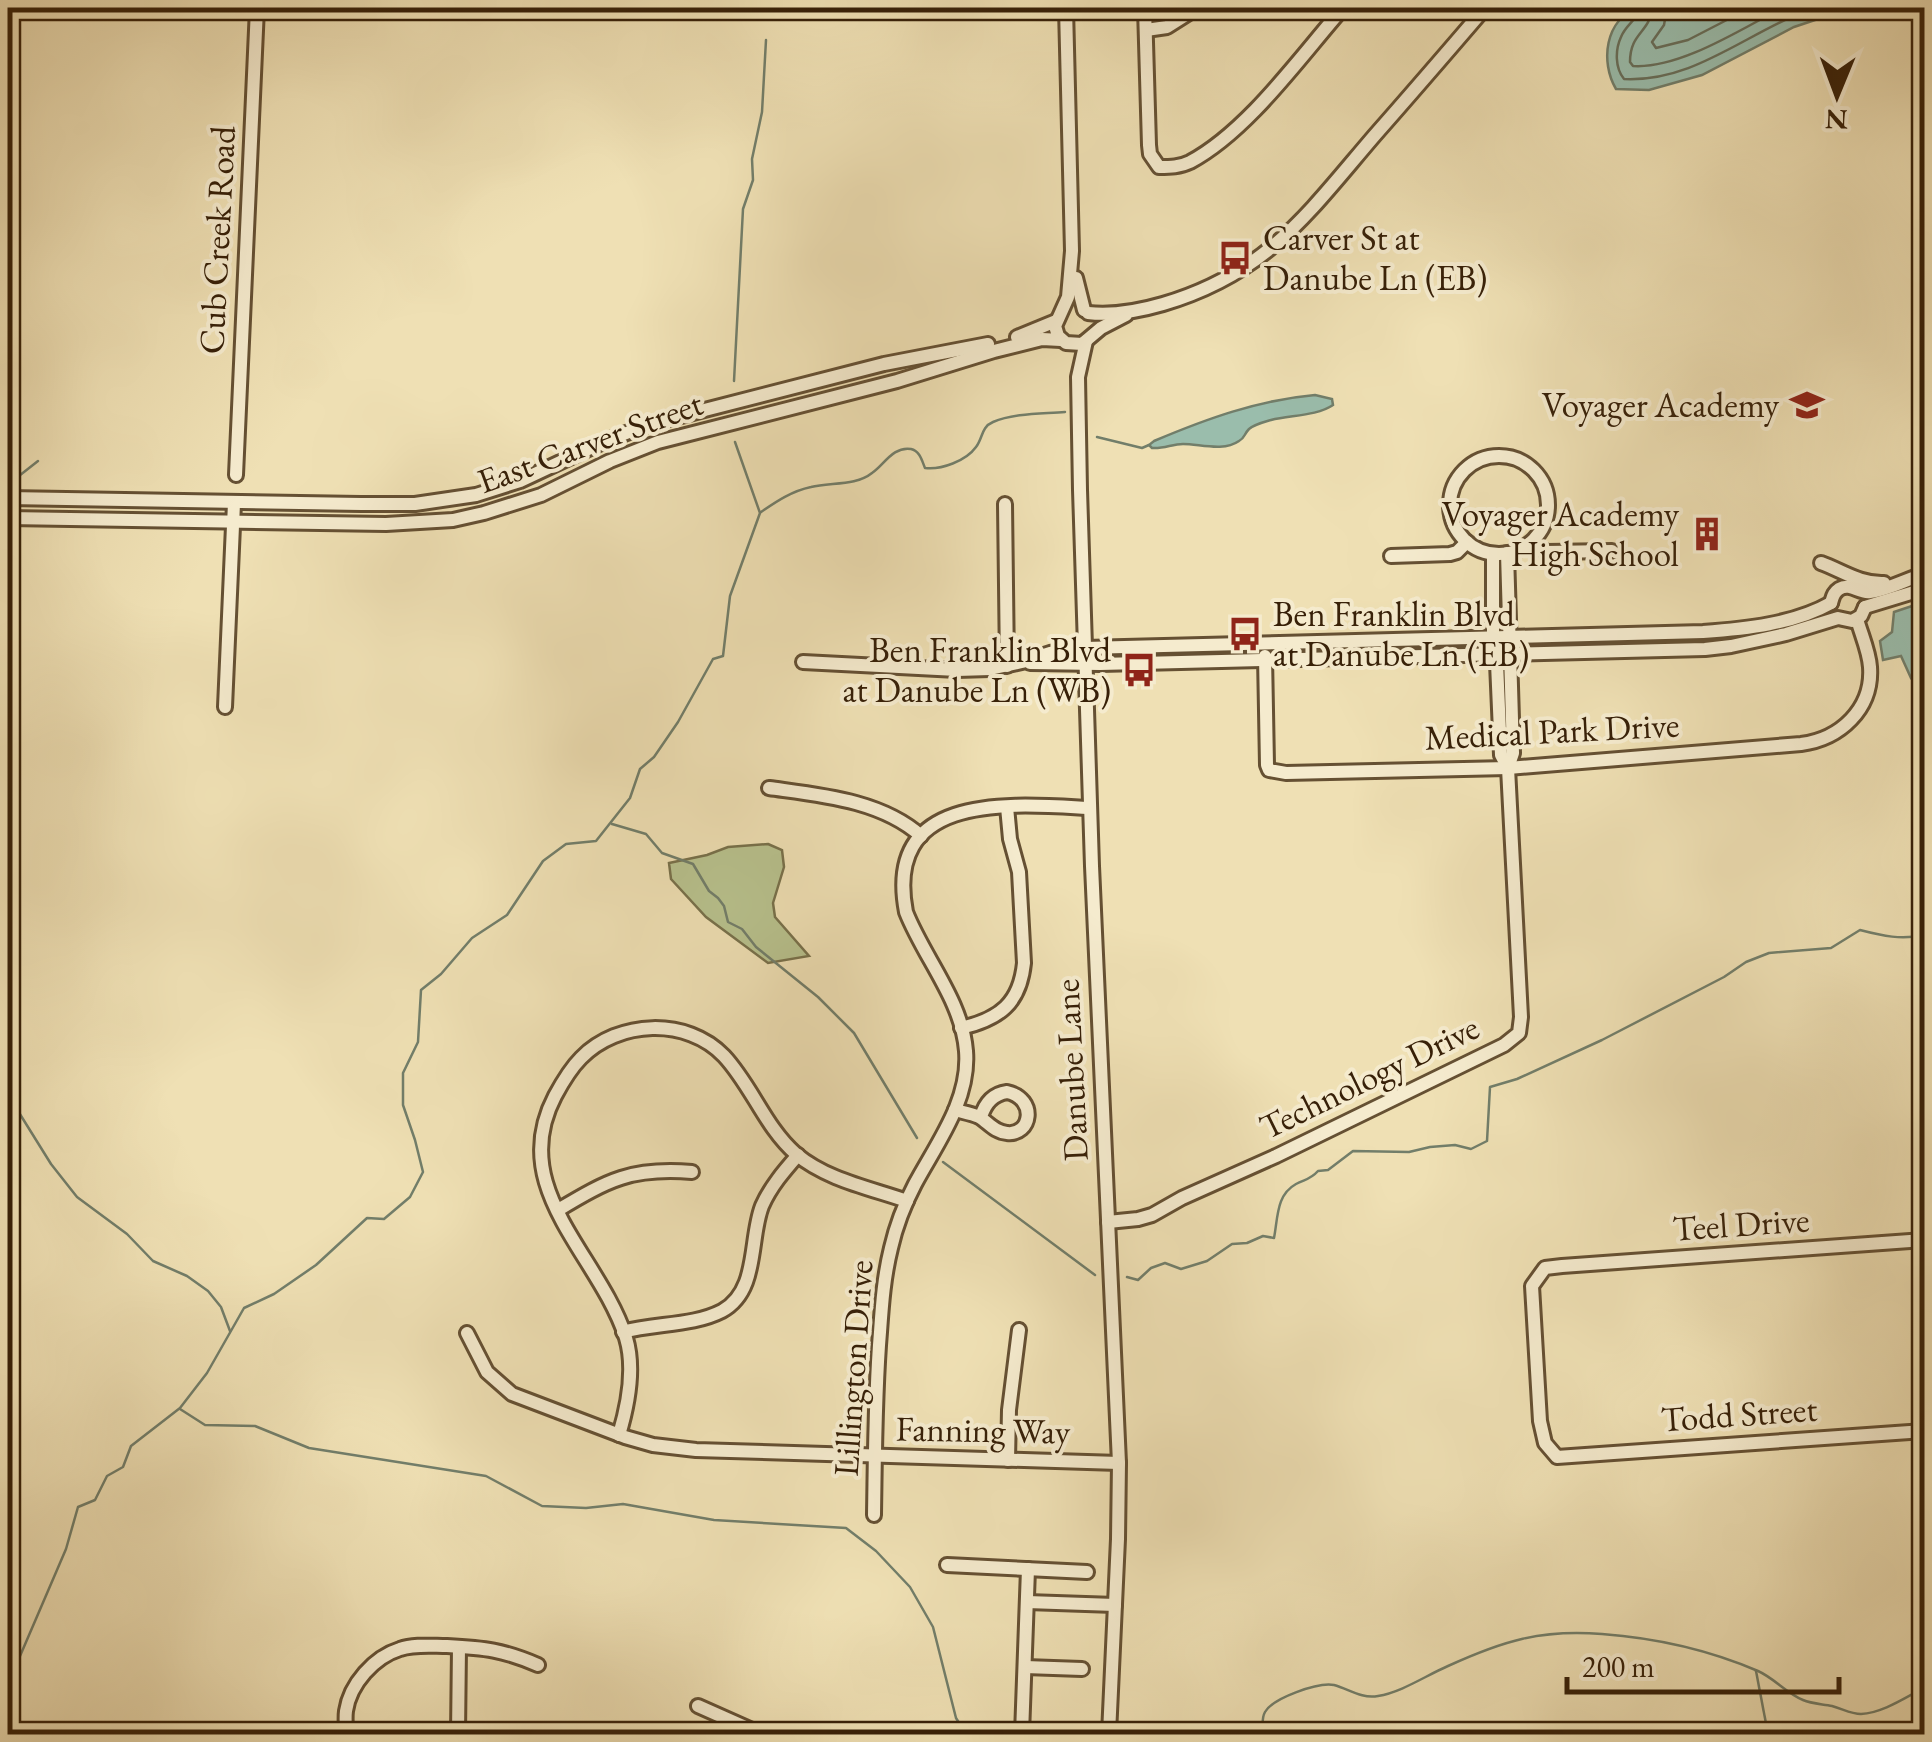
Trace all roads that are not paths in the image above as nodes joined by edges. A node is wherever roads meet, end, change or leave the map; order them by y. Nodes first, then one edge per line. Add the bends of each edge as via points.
1 (257, 8) edge
2 (1066, 8) edge
3 (1145, 8) edge
4 (1197, 8) edge
5 (1343, 8) edge
6 (1485, 8) edge
7 (1146, 30) junction
8 (1072, 251) junction
9 (1135, 311) junction
10 (1086, 312) junction
11 (1060, 316) junction
12 (1089, 338) junction
13 (1063, 342) junction
14 (1077, 403) junction
15 (236, 475) dead end
16 (8, 498) edge
17 (234, 502) junction
18 (1006, 504) dead end
19 (8, 518) edge
20 (233, 522) junction
21 (1467, 542) junction
22 (1530, 543) junction
23 (1612, 550) dead end
24 (1500, 553) junction
25 (1391, 556) dead end
26 (1821, 563) dead end
27 (1924, 574) edge
28 (1906, 580) junction
29 (1924, 589) edge
30 (1861, 592) junction
31 (1831, 603) junction
32 (1861, 613) junction
33 (1838, 618) junction
34 (1492, 638) junction
35 (1510, 638) junction
36 (1265, 644) junction
37 (1085, 648) junction
38 (1495, 654) junction
39 (1510, 654) junction
40 (1265, 661) junction
41 (803, 662) dead end
42 (1022, 662) junction
43 (1085, 664) junction
44 (1007, 666) junction
45 (225, 707) dead end
46 (1508, 768) junction
47 (768, 788) dead end
48 (1008, 806) junction
49 (1090, 808) junction
50 (921, 836) junction
51 (962, 1028) junction
52 (953, 1116) junction
53 (981, 1117) dead end
54 (798, 1155) junction
55 (692, 1172) dead end
56 (907, 1201) junction
57 (558, 1210) junction
58 (1108, 1222) junction
59 (1924, 1240) edge
60 (1019, 1330) dead end
61 (623, 1332) junction
62 (467, 1333) dead end
63 (1924, 1431) edge
64 (619, 1435) junction
65 (875, 1457) junction
66 (1557, 1457) joint
67 (1008, 1460) junction
68 (1119, 1463) junction
69 (874, 1514) dead end
70 (947, 1565) dead end
71 (1028, 1569) junction
72 (1088, 1572) dead end
73 (1026, 1602) junction
74 (1115, 1605) junction
75 (459, 1647) junction
76 (538, 1665) dead end
77 (1025, 1667) junction
78 (1082, 1670) dead end
79 (698, 1706) dead end
80 (346, 1734) edge
81 (458, 1734) edge
82 (761, 1734) edge
83 (1022, 1734) edge
84 (1057, 1734) edge
85 (1109, 1734) edge

1 - 15 street, Cub Creek Road
2 - 8 street
3 - 7 street
4 - 7 street via 1167,27
5 - 7 street via 1234,132 1177,167 1160,167 1150,154
6 - 9 street via 1279,243 1218,284
8 - 10 street
8 - 11 street via 1070,291
9 - 10 street
9 - 12 street
10 - 11 street via 1073,308
10 - 12 street via 1093,323
11 - 13 street via 1056,331
11 - 17 street, East Carver Street via 1028,334 650,424 476,495 415,504
12 - 13 street
12 - 14 street, Danube Lane
13 - 14 street, Danube Lane
13 - 20 street, East Carver Street via 1048,338 989,352 658,442 484,514 412,524
14 - 37 street, Danube Lane
16 - 17 street, East Carver Street
17 - 20 street
18 - 44 street
19 - 20 street, East Carver Street
20 - 45 street
21 - 22 street via 1454,524 1453,490 1464,471 1494,456 1527,465 1542,481 1548,514
21 - 24 street
21 - 25 street via 1450,554
22 - 23 street via 1547,552
22 - 24 street
24 - 34 street, Technology Drive
24 - 35 street, Technology Drive
26 - 28 street via 1870,583
27 - 28 street
28 - 30 street
29 - 32 street
30 - 31 street via 1845,587
30 - 32 street
31 - 33 street
31 - 35 street via 1729,630
32 - 33 street via 1848,621
32 - 46 street, Medical Park Drive via 1870,666 1866,692 1852,721 1827,738
33 - 39 street via 1718,648
34 - 35 street
34 - 36 street
34 - 38 street, Technology Drive
35 - 39 street, Technology Drive
36 - 37 street
36 - 40 street, Medical Park Drive
37 - 42 street
37 - 43 street, Danube Lane
38 - 39 street
38 - 40 street
38 - 46 street, Technology Drive via 1501,755
39 - 46 street, Technology Drive
40 - 43 street
40 - 46 street, Medical Park Drive via 1270,770
41 - 44 street
42 - 43 street
42 - 44 street
43 - 49 street, Danube Lane
46 - 58 street, Technology Drive via 1519,1033 1152,1215
47 - 50 street via 864,806
48 - 49 street
48 - 50 street via 955,813
48 - 51 street via 1019,872 1023,977 1008,1006
49 - 58 street, Danube Lane
50 - 51 street, Lillington Drive via 907,864 906,912
51 - 52 street, Lillington Drive via 966,1069
52 - 53 street
52 - 56 street, Lillington Drive
54 - 56 street via 834,1176
54 - 57 street via 715,1048 669,1028 631,1031 580,1059 548,1108 540,1166
54 - 61 street via 763,1204 751,1268 733,1302 705,1316
55 - 57 street via 616,1178
56 - 65 street, Lillington Drive via 883,1288
57 - 61 street
58 - 68 street, Danube Lane
59 - 66 street, Teel Drive via 1546,1268 1532,1286 1540,1421
60 - 67 street
61 - 64 street via 629,1393
62 - 64 street, Fanning Way via 487,1372 512,1394
63 - 66 street, Todd Street
64 - 65 street, Fanning Way via 696,1450
65 - 67 street, Fanning Way
65 - 69 street, Lillington Drive
67 - 68 street, Fanning Way
68 - 74 street, Danube Lane
70 - 71 street
71 - 72 street
71 - 73 street
73 - 74 street
73 - 77 street
74 - 85 street, Danube Lane
75 - 76 street via 498,1650
75 - 80 street via 400,1649 379,1660 352,1690
75 - 81 street
77 - 78 street
77 - 83 street
79 - 82 street
83 - 84 street

